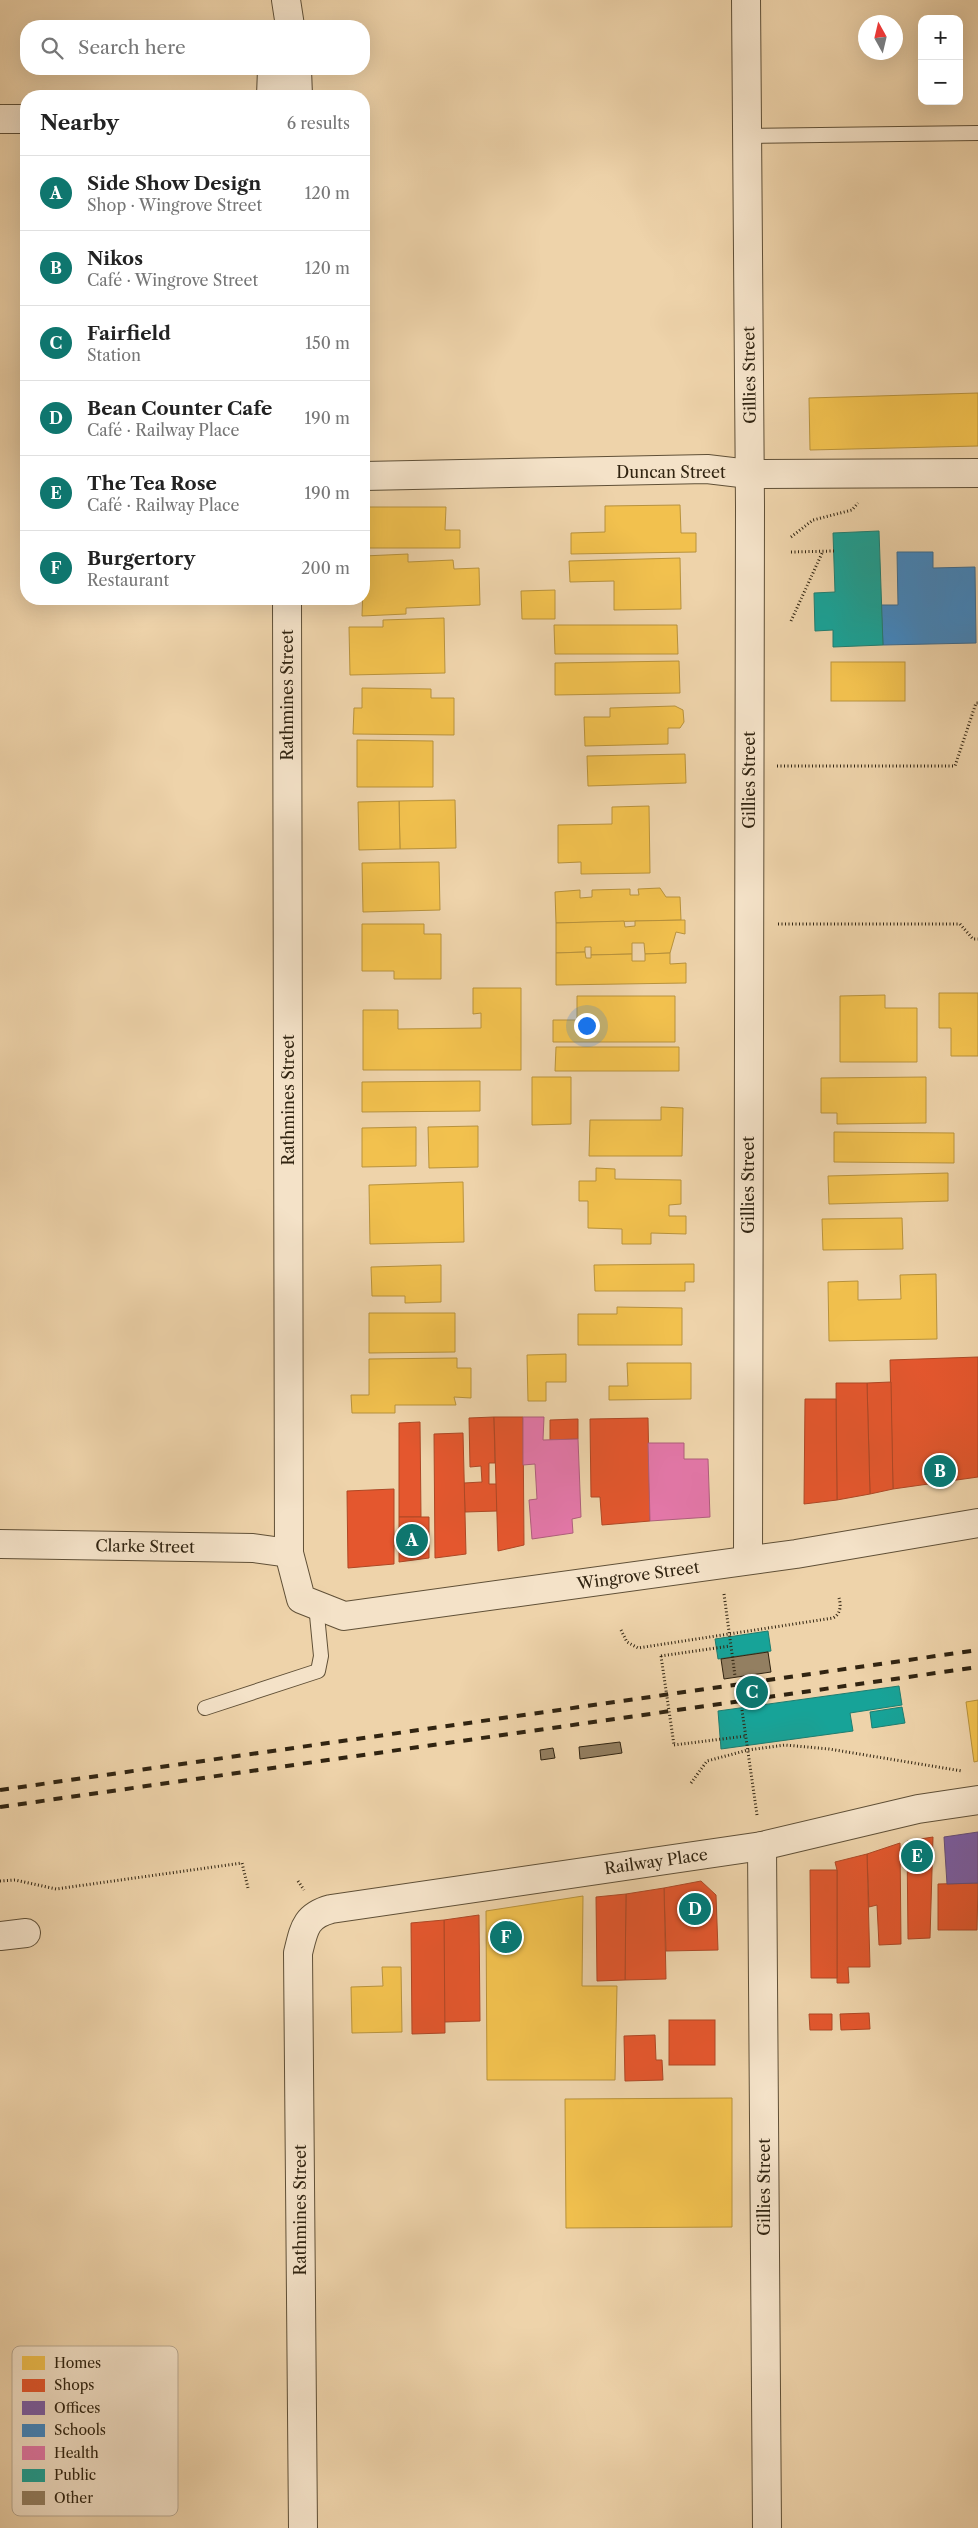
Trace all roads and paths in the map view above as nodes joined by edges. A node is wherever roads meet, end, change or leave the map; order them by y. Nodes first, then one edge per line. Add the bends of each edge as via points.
1 (282, 0) edge
2 (286, 0) edge
3 (746, 0) edge
4 (279, 20) edge
5 (289, 20) edge
6 (272, 75) edge
7 (297, 75) edge
8 (271, 90) edge
9 (298, 90) edge
10 (0, 119) edge
11 (20, 119) edge
12 (978, 133) edge
13 (747, 136) junction
14 (749, 474) junction
15 (978, 474) edge
16 (370, 476) edge
17 (862, 498) dead end
18 (791, 537) dead end
19 (834, 551) dead end
20 (791, 552) dead end
21 (823, 552) junction
22 (287, 605) edge
23 (791, 621) dead end
24 (978, 703) edge
25 (748, 766) junction
26 (748, 923) junction
27 (978, 939) edge
28 (978, 1523) edge
29 (0, 1544) edge
30 (289, 1553) junction
31 (748, 1559) junction
32 (839, 1598) dead end
33 (308, 1602) junction
34 (727, 1616) dead end
35 (621, 1630) dead end
36 (729, 1634) junction
37 (730, 1646) junction
38 (735, 1676) dead end
39 (205, 1708) dead end
40 (742, 1710) dead end
41 (746, 1736) junction
42 (748, 1750) junction
43 (963, 1771) dead end
44 (691, 1783) dead end
45 (978, 1800) edge
46 (757, 1815) dead end
47 (762, 1846) junction
48 (0, 1881) edge
49 (248, 1888) dead end
50 (331, 1909) joint
51 (303, 2528) edge
52 (767, 2528) edge

1 - 4 street
2 - 5 street
3 - 13 street, Gillies Street
6 - 8 street
7 - 9 street
10 - 11 street
12 - 13 lane
13 - 14 street, Gillies Street
14 - 15 street, Duncan Street
14 - 16 street, Duncan Street via 707,469
14 - 25 street, Gillies Street
17 - 18 path via 852,510 813,520
19 - 21 path
20 - 21 path
21 - 23 path
22 - 30 street, Rathmines Street
24 - 25 path via 955,766
25 - 26 street, Gillies Street
26 - 27 path via 960,924 973,939
26 - 31 street, Gillies Street
28 - 31 street, Wingrove Street
29 - 30 street, Clarke Street via 253,1548
30 - 33 street, Rathmines Street
31 - 33 street, Wingrove Street via 344,1616
32 - 36 path via 839,1614 833,1618
33 - 39 lane via 321,1656 318,1671
34 - 36 path
35 - 36 path via 627,1642 638,1648
36 - 37 path
37 - 38 path
37 - 41 path, bridge via 661,1656 674,1745
40 - 41 path
41 - 42 path
42 - 43 path via 785,1745 829,1749
42 - 44 path via 707,1761
42 - 46 path
45 - 47 street, Railway Place via 918,1809
47 - 50 street, Railway Place
47 - 52 street, Gillies Street
48 - 49 path via 15,1880 56,1888 242,1863
50 - 51 street, Rathmines Street via 305,1924 298,1953

